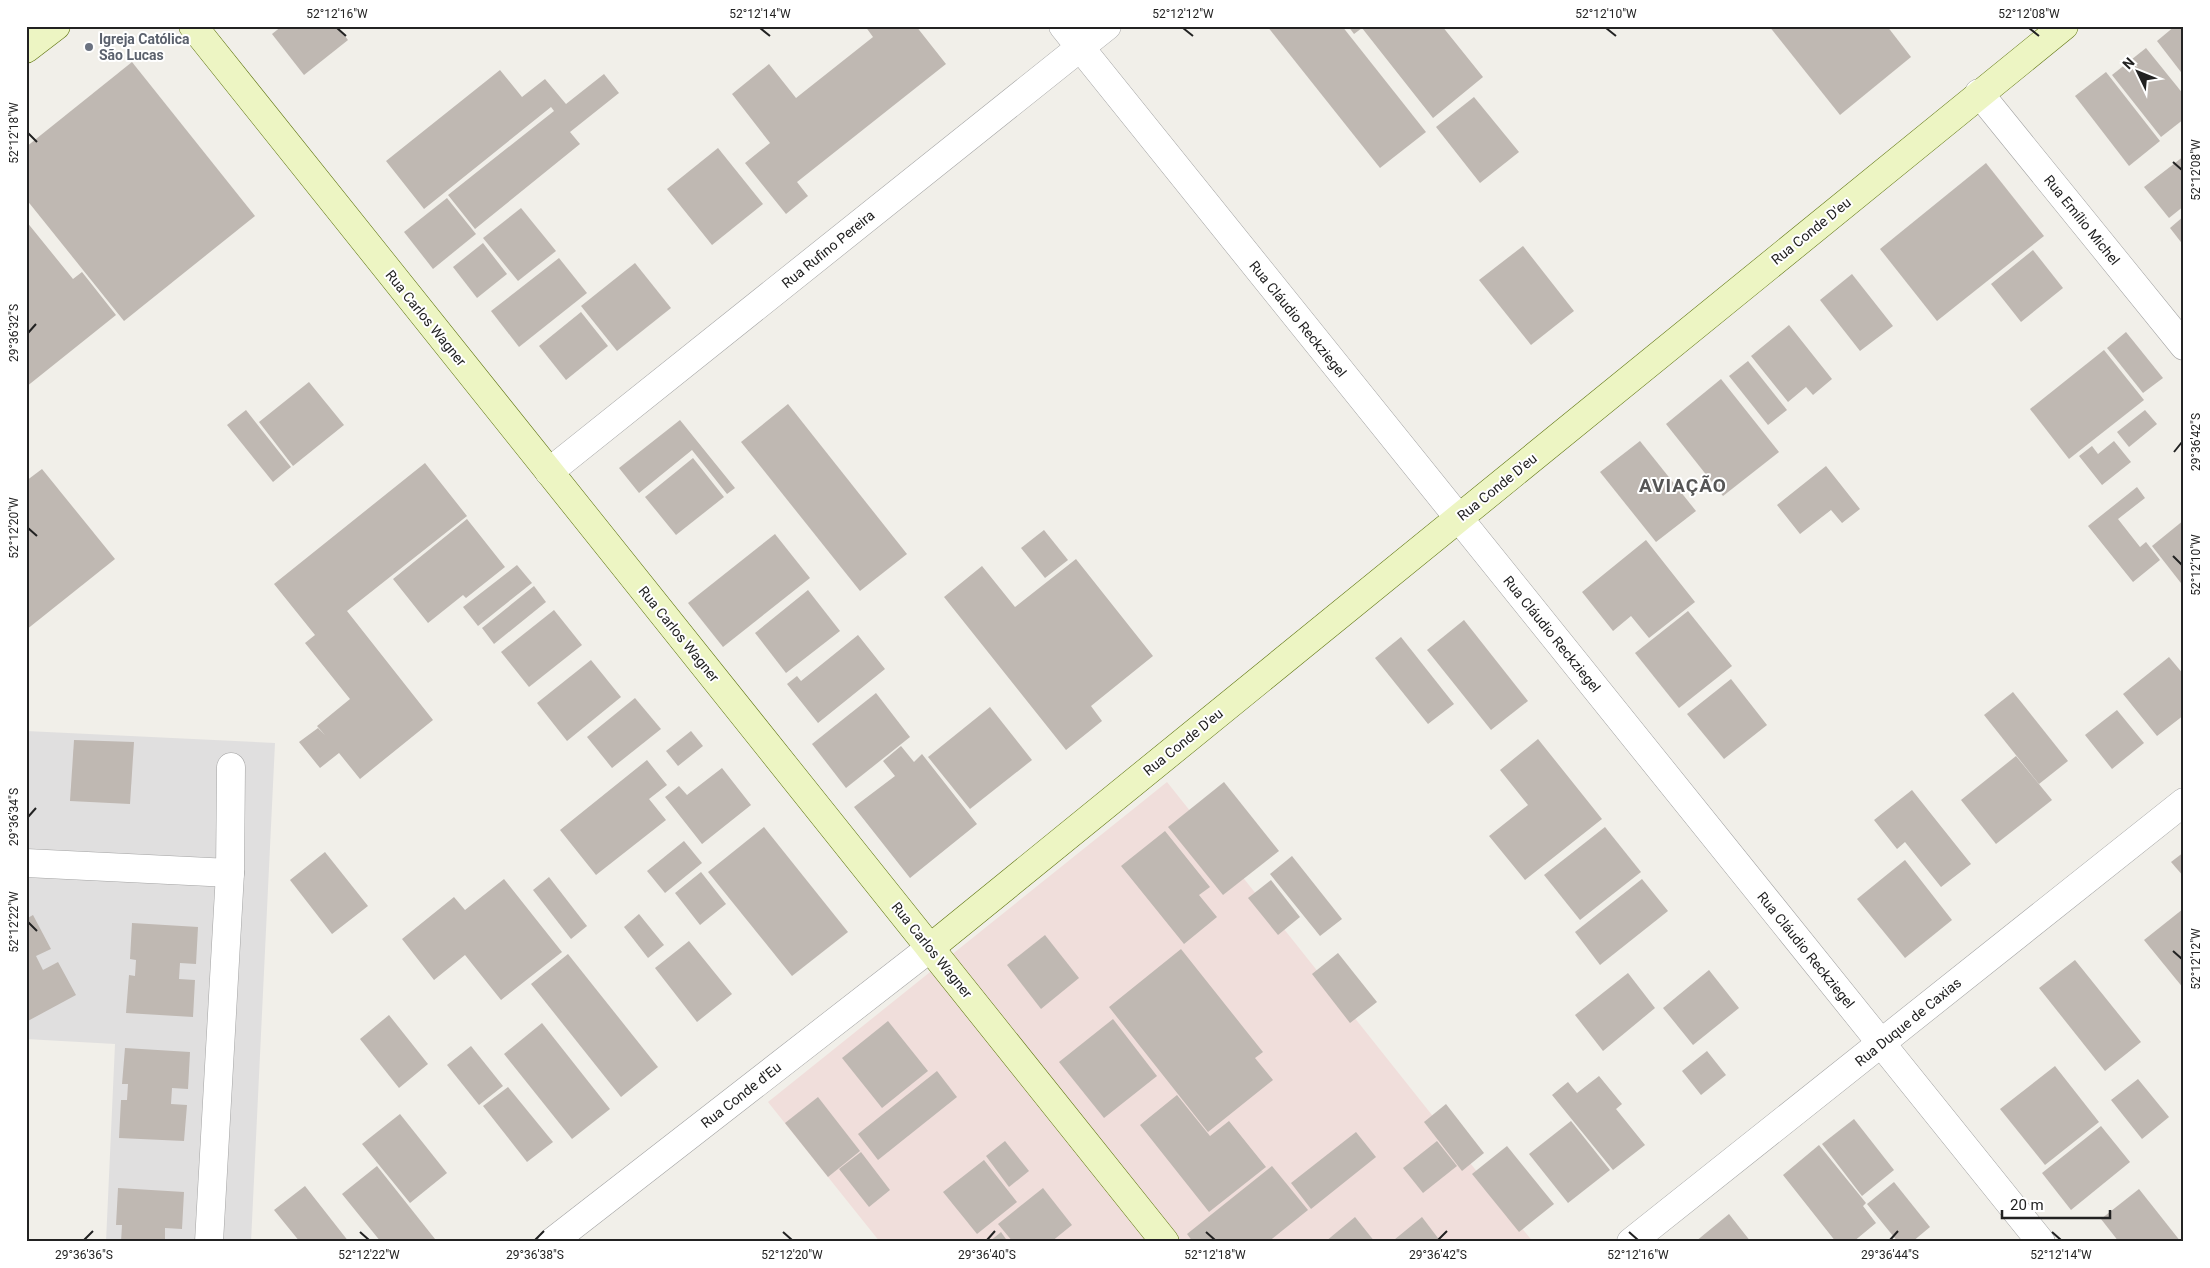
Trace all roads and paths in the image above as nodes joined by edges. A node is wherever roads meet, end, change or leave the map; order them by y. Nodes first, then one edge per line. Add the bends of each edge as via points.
1 (56, 26) edge
2 (193, 26) edge
3 (1063, 26) edge
4 (1108, 26) edge
5 (2064, 26) edge
6 (1080, 48) junction
7 (26, 49) edge
8 (1979, 93) junction
9 (2184, 346) edge
10 (549, 472) junction
11 (1458, 518) junction
12 (231, 767) dead end
13 (2184, 802) edge
14 (26, 863) edge
15 (230, 872) junction
16 (930, 948) junction
17 (1881, 1044) junction
18 (209, 1242) edge
19 (552, 1242) edge
20 (1165, 1242) edge
21 (1631, 1242) edge
22 (2041, 1242) edge

1 - 7 main road
2 - 10 main road, Rua Carlos Wagner
3 - 6 street, Rua Cláudio Reckziegel
4 - 6 street, Rua Rufino Pereira
5 - 8 main road, Rua Conde D'eu
6 - 10 street, Rua Rufino Pereira
6 - 11 street, Rua Cláudio Reckziegel
8 - 9 street, Rua Emílio Michel
8 - 11 main road, Rua Conde D'eu
10 - 16 main road, Rua Carlos Wagner
11 - 16 main road, Rua Conde D'eu
11 - 17 street, Rua Cláudio Reckziegel
12 - 15 street
13 - 17 street, Rua Duque de Caxias
14 - 15 street
15 - 18 street
16 - 19 street, Rua Conde d'Eu
16 - 20 main road, Rua Carlos Wagner
17 - 21 street, Rua Duque de Caxias
17 - 22 street, Rua Cláudio Reckziegel

